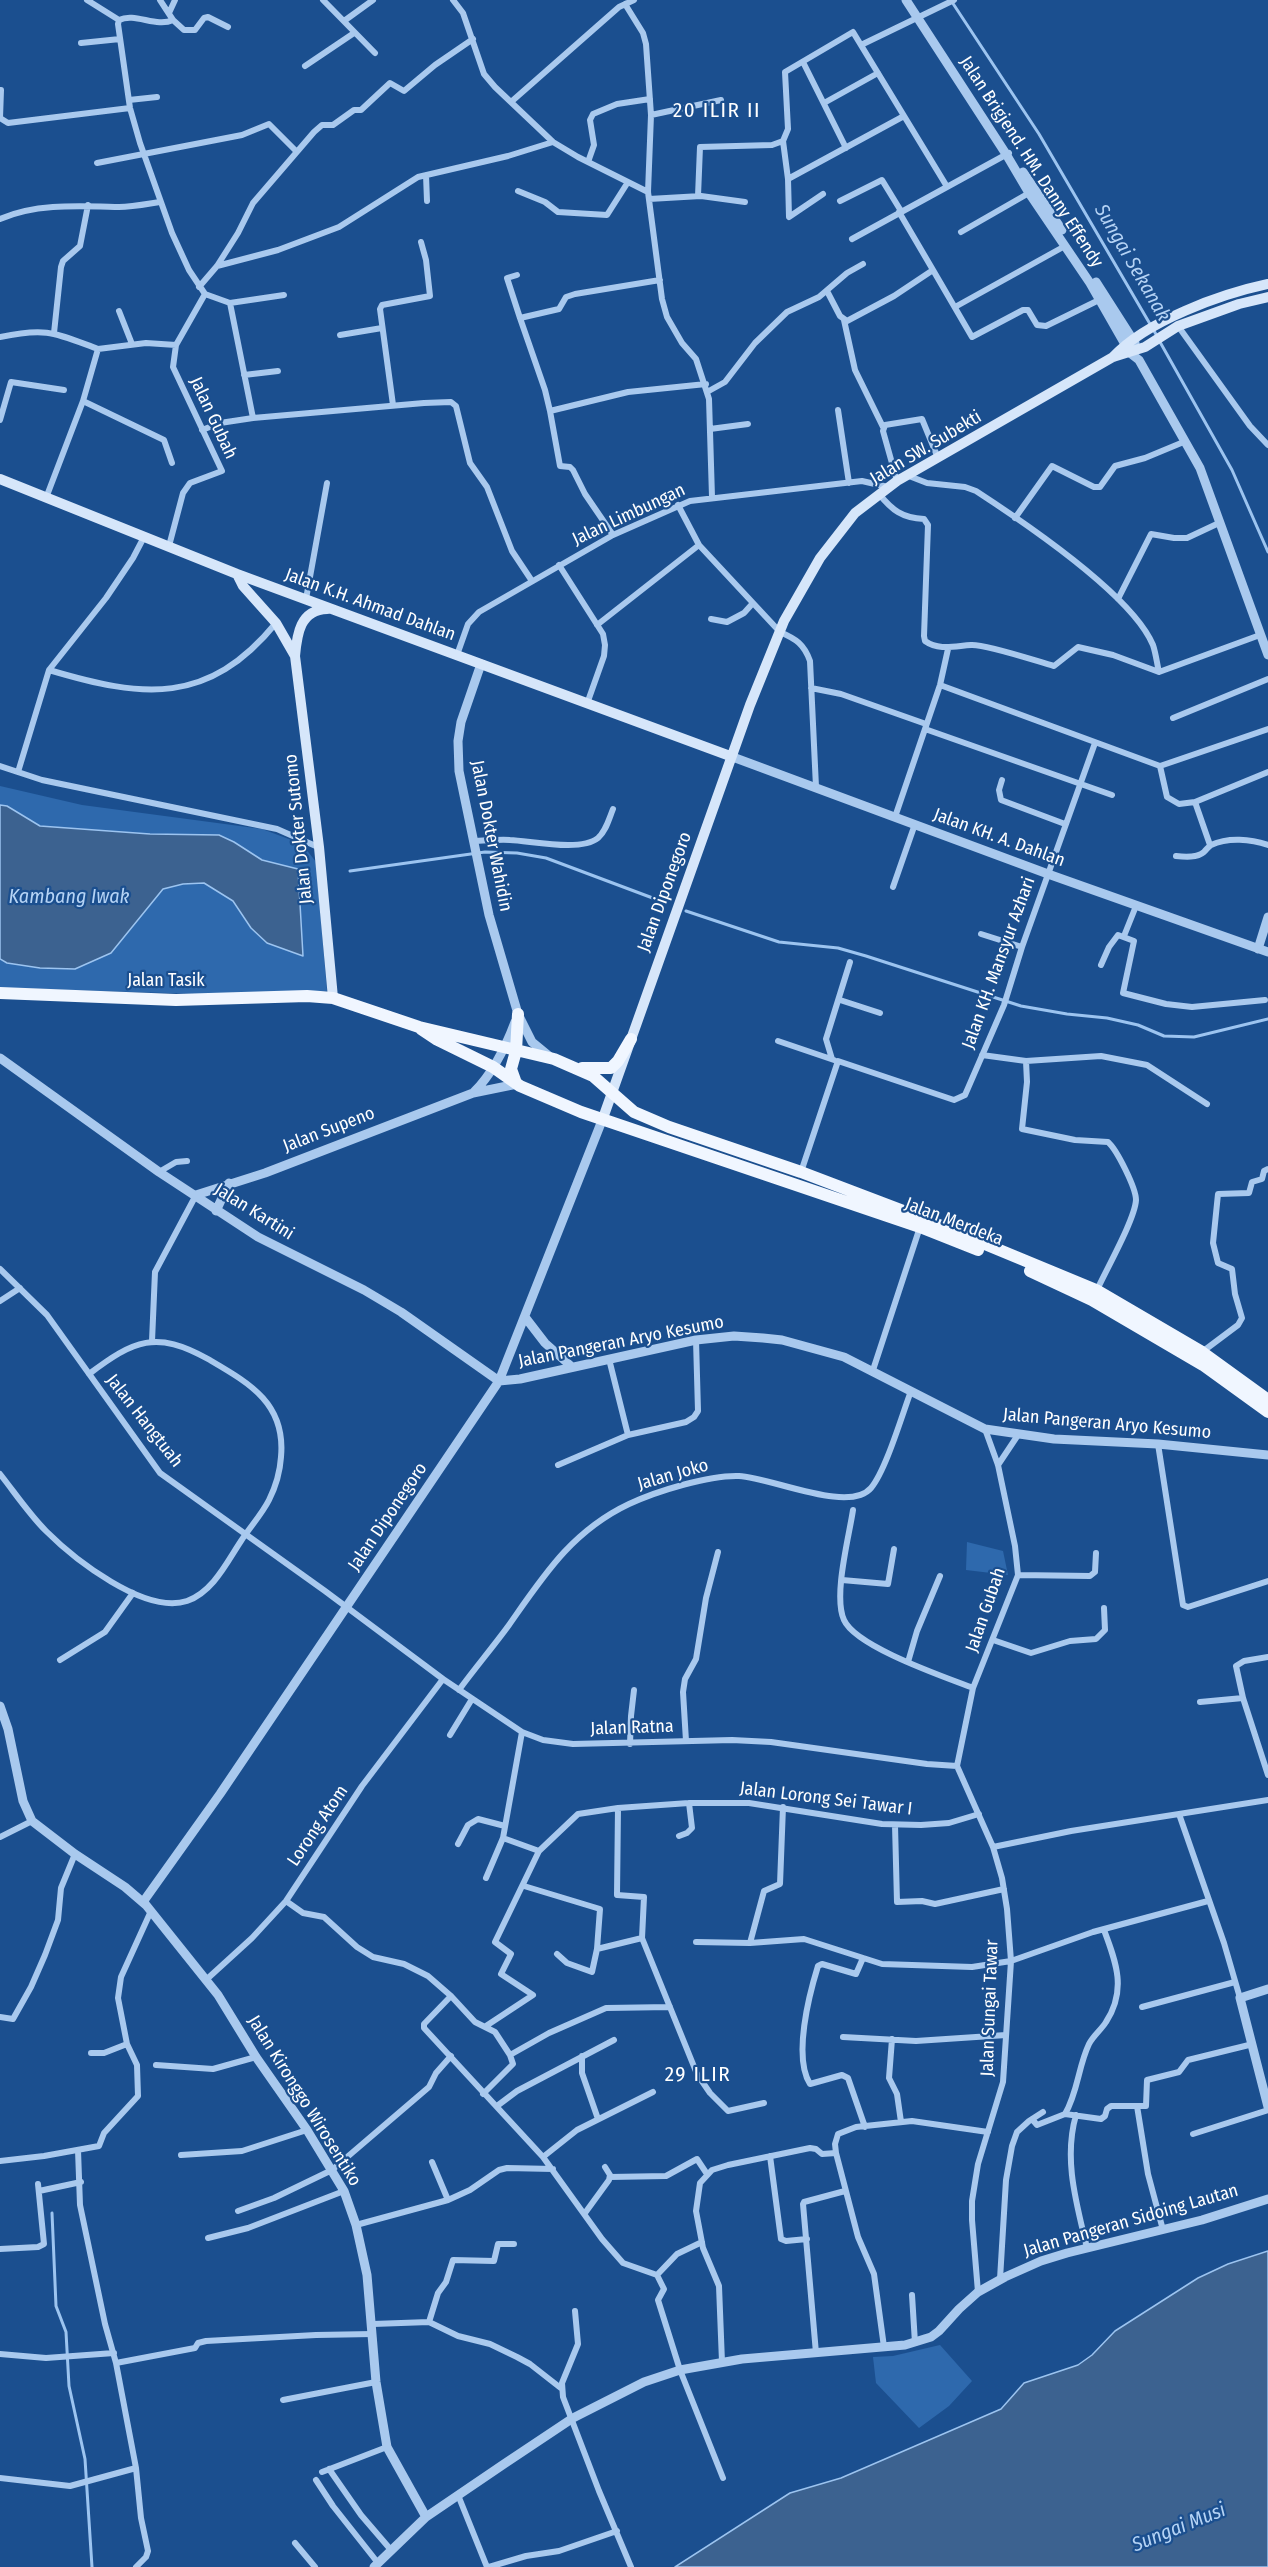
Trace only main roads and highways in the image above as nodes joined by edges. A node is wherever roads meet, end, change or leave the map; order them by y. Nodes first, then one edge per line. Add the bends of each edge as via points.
1 (1268, 284) edge
2 (1268, 297) edge
3 (1172, 325) junction
4 (0, 479) edge
5 (237, 574) junction
6 (330, 608) junction
7 (295, 656) junction
8 (730, 756) junction
9 (0, 993) edge
10 (333, 998) junction
11 (518, 1014) road end
12 (419, 1028) junction
13 (631, 1039) junction
14 (516, 1051) junction
15 (578, 1068) junction
16 (517, 1084) junction
17 (612, 1095) junction
18 (603, 1119) junction
19 (921, 1222) junction
20 (1268, 1400) edge
21 (1268, 1412) edge

1 - 3 main road via 1235,291
2 - 3 main road
3 - 8 main road, Jalan SW. Subekti via 893,484 855,513 796,597
4 - 5 main road, Jalan K.H. Ahmad Dahlan
5 - 6 main road, Jalan K.H. Ahmad Dahlan
5 - 7 main road via 276,623
6 - 7 main road via 317,609 305,617
6 - 8 main road, Jalan K.H. Ahmad Dahlan
7 - 10 main road, Jalan Dokter Sutomo via 320,847
8 - 13 main road, Jalan Diponegoro
9 - 10 main road, Jalan Tasik via 164,1000
10 - 12 main road, Jalan Tasik
11 - 14 main road
12 - 14 main road
12 - 16 main road, Jalan Merdeka
13 - 15 main road via 611,1068
13 - 17 main road, Jalan Diponegoro
14 - 15 main road
14 - 16 main road via 511,1069
15 - 17 main road, Jalan Merdeka via 602,1082
16 - 18 main road, Jalan Merdeka
17 - 18 main road, Jalan Diponegoro
17 - 19 main road, Jalan Merdeka via 634,1112 669,1127 801,1172
18 - 19 main road, Jalan Merdeka
19 - 20 main road, Jalan Merdeka via 1096,1290 1202,1352
19 - 21 main road, Jalan Merdeka via 1092,1300 1203,1365

